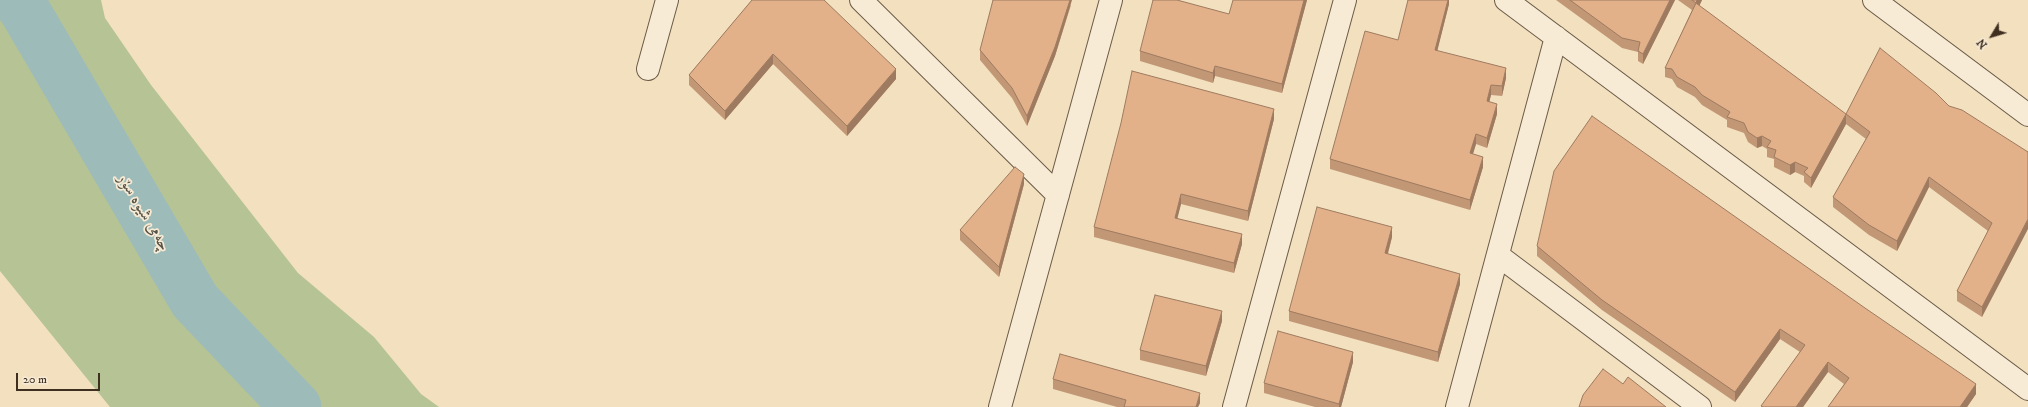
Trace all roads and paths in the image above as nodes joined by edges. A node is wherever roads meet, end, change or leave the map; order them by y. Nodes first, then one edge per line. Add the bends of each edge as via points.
1 (667, 0) edge
2 (861, 0) edge
3 (1111, 0) edge
4 (1345, 0) edge
5 (1506, 0) edge
6 (1874, 0) edge
7 (881, 9) edge
8 (1556, 37) junction
9 (648, 69) dead end
10 (2028, 115) edge
11 (1058, 195) junction
12 (1499, 256) junction
13 (2028, 389) edge
14 (1000, 407) edge
15 (1234, 407) edge
16 (1458, 407) edge
17 (1700, 407) edge

1 - 9 street
2 - 7 street
3 - 11 street
4 - 15 street
5 - 8 street
6 - 10 street
7 - 11 street
8 - 12 street
8 - 13 street
11 - 14 street
12 - 16 street
12 - 17 street

